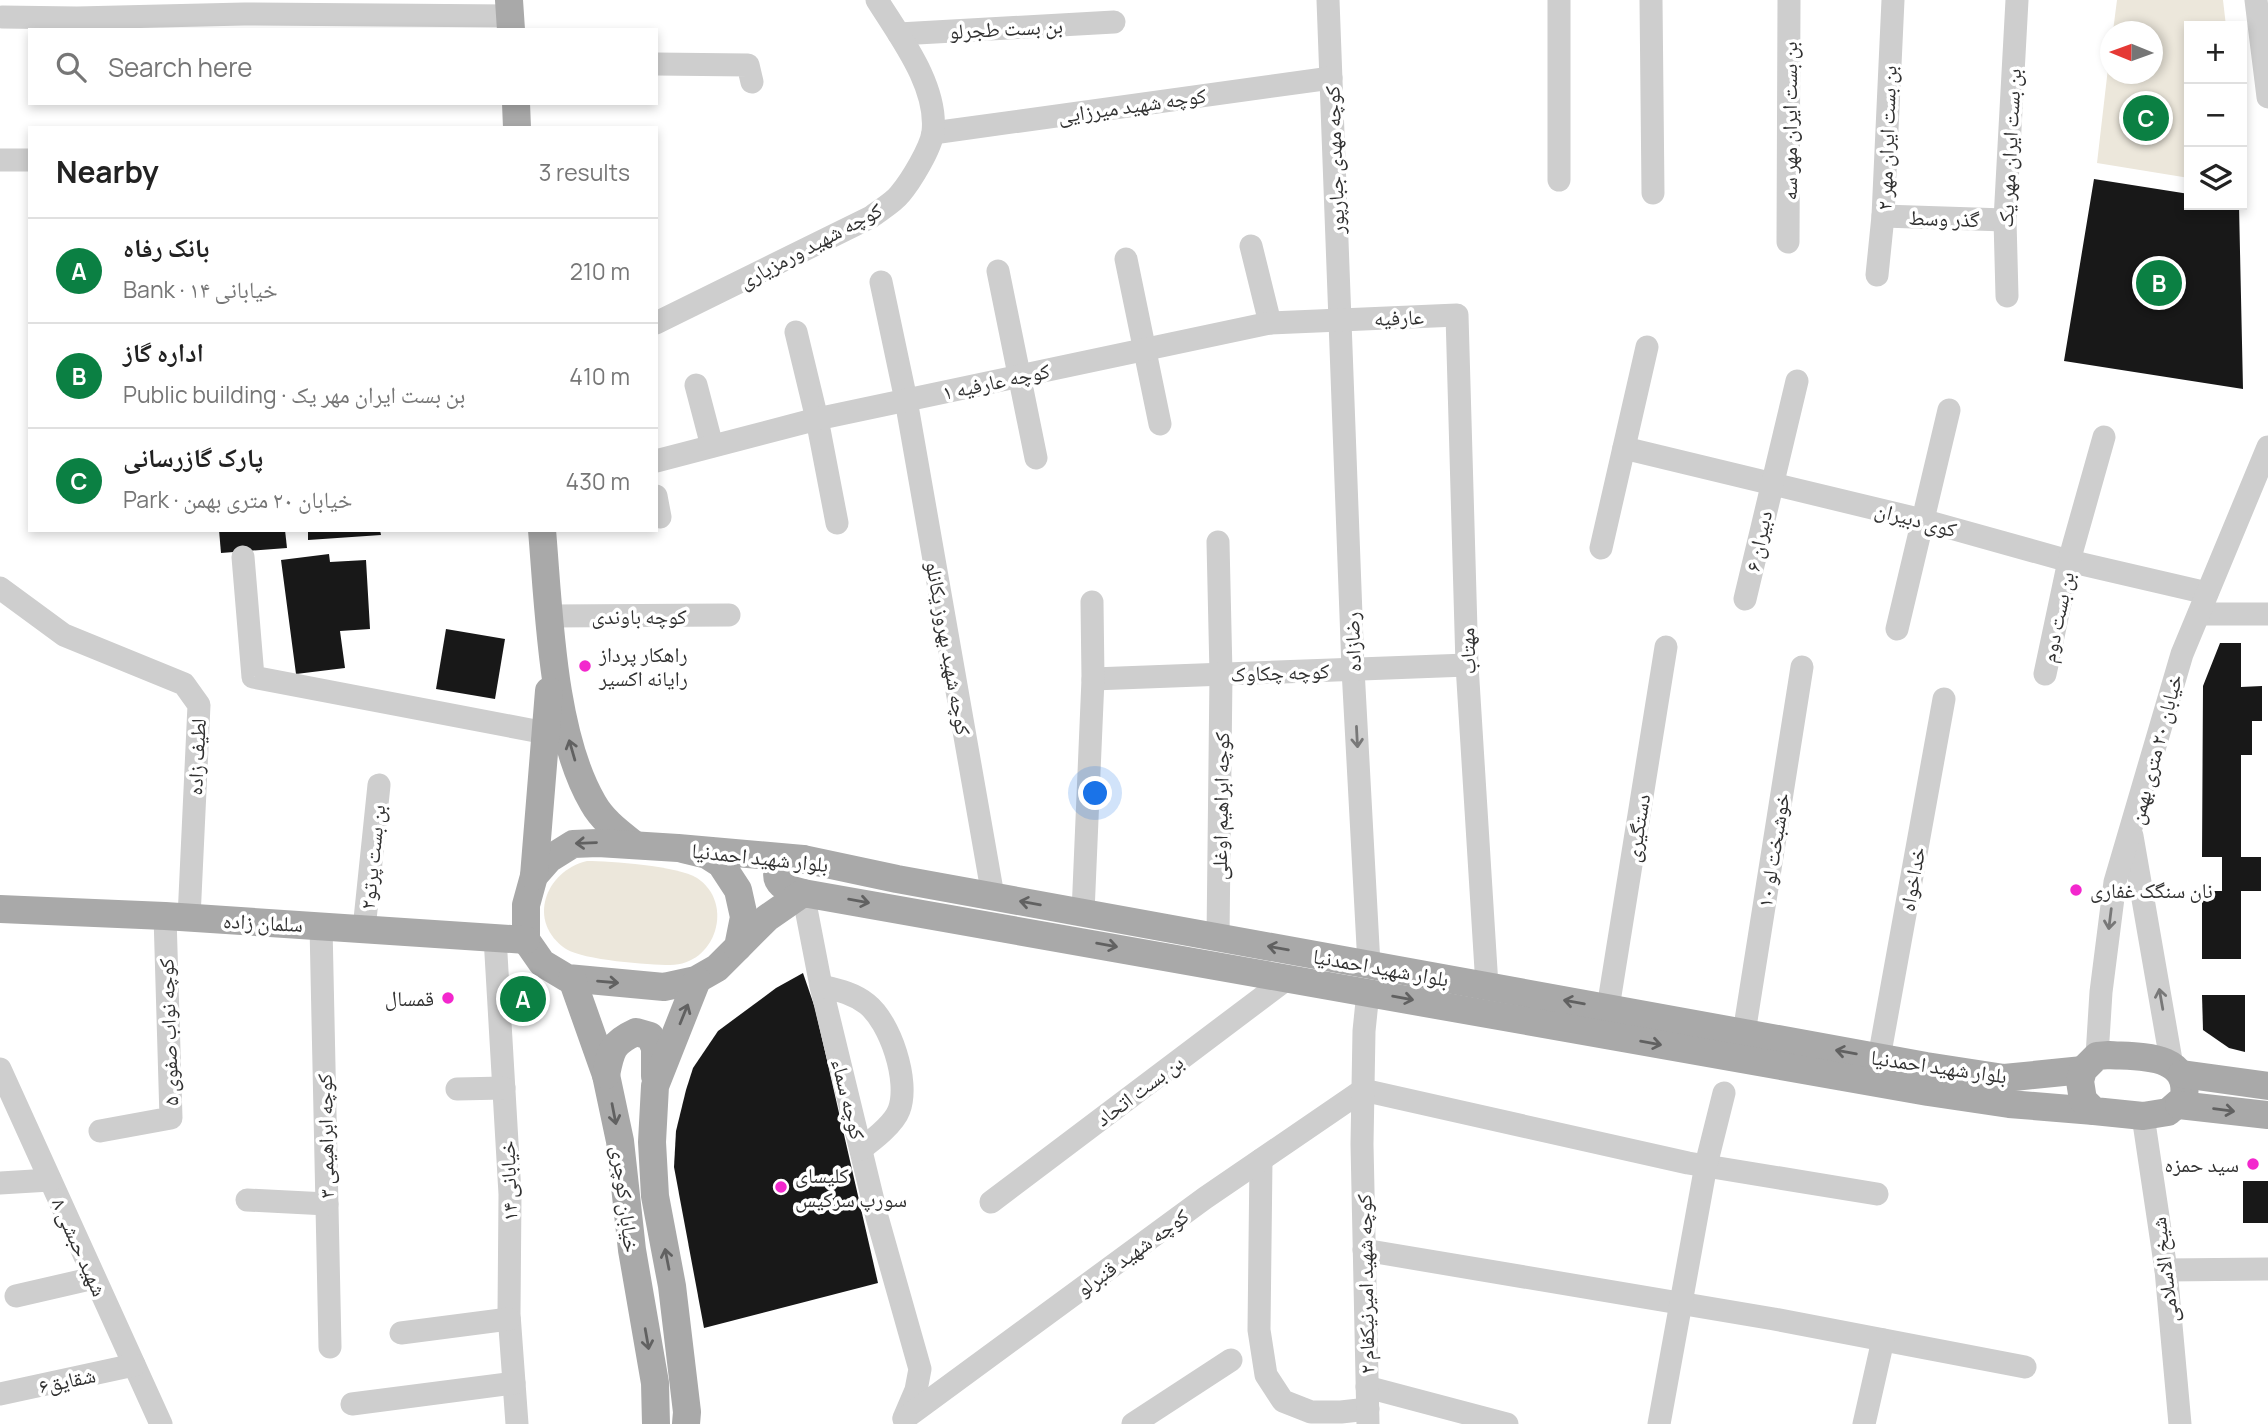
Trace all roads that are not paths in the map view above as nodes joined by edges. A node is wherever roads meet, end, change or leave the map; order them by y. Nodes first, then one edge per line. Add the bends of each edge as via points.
1 (877, 0) edge
2 (1328, 0) edge
3 (1559, 0) edge
4 (1651, 0) edge
5 (1789, 0) edge
6 (1893, 0) edge
7 (2017, 0) edge
8 (2256, 0) edge
9 (244, 7) edge
10 (510, 15) edge
11 (2, 17) edge
12 (1114, 22) dead end
13 (899, 34) junction
14 (658, 64) edge
15 (1331, 78) junction
16 (752, 82) dead end
17 (2268, 97) edge
18 (516, 105) edge
19 (517, 126) edge
20 (933, 133) junction
21 (0, 160) edge
22 (28, 160) edge
23 (1559, 180) dead end
24 (1653, 193) dead end
25 (1883, 216) junction
26 (2005, 219) junction
27 (1788, 242) dead end
28 (1251, 246) dead end
29 (1126, 259) dead end
30 (998, 271) dead end
31 (1877, 275) dead end
32 (881, 282) dead end
33 (2007, 296) dead end
34 (1457, 315) joint
35 (1340, 319) junction
36 (658, 323) edge
37 (1270, 323) junction
38 (796, 332) dead end
39 (1647, 347) dead end
40 (1145, 349) junction
41 (1018, 376) junction
42 (1797, 381) dead end
43 (696, 385) dead end
44 (906, 400) junction
45 (1949, 410) dead end
46 (817, 419) junction
47 (1160, 424) dead end
48 (2104, 437) dead end
49 (712, 446) junction
50 (2268, 447) edge
51 (1624, 448) junction
52 (1036, 458) dead end
53 (658, 460) edge
54 (1771, 483) junction
55 (1922, 520) junction
56 (837, 523) dead end
57 (542, 532) edge
58 (1218, 542) dead end
59 (1601, 548) dead end
60 (243, 556) dead end
61 (2069, 561) junction
62 (0, 588) edge
63 (1745, 599) dead end
64 (1092, 603) dead end
65 (2203, 604) junction
66 (2268, 614) edge
67 (729, 615) dead end
68 (1897, 629) dead end
69 (550, 630) junction
70 (1666, 647) dead end
71 (1466, 665) junction
72 (1802, 667) dead end
73 (1353, 669) junction
74 (1222, 674) junction
75 (2045, 674) dead end
76 (1093, 679) junction
77 (1944, 699) dead end
78 (546, 733) junction
79 (379, 785) dead end
80 (2131, 829) junction
81 (635, 845) junction
82 (678, 848) junction
83 (803, 859) junction
84 (534, 876) junction
85 (803, 893) junction
86 (993, 896) junction
87 (0, 909) edge
88 (1083, 913) junction
89 (177, 917) junction
90 (321, 926) junction
91 (364, 929) junction
92 (495, 937) junction
93 (1219, 938) junction
94 (526, 940) junction
95 (738, 947) junction
96 (1288, 978) junction
97 (572, 979) junction
98 (1369, 979) junction
99 (697, 980) junction
100 (821, 986) junction
101 (1488, 986) junction
102 (1608, 1008) junction
103 (1744, 1033) junction
104 (1879, 1058) junction
105 (2090, 1063) junction
106 (0, 1069) edge
107 (2177, 1070) junction
108 (606, 1075) junction
109 (655, 1086) junction
110 (2268, 1086) edge
111 (504, 1088) junction
112 (457, 1089) dead end
113 (1363, 1090) junction
114 (1724, 1093) dead end
115 (2179, 1105) junction
116 (2094, 1111) junction
117 (2268, 1115) edge
118 (2143, 1116) junction
119 (100, 1131) dead end
120 (862, 1149) junction
121 (1261, 1160) junction
122 (1706, 1165) junction
123 (50, 1180) junction
124 (0, 1183) edge
125 (1877, 1194) dead end
126 (247, 1200) dead end
127 (991, 1202) dead end
128 (327, 1205) junction
129 (1364, 1250) junction
130 (2268, 1269) edge
131 (2166, 1270) junction
132 (94, 1278) junction
133 (16, 1296) dead end
134 (1679, 1303) junction
135 (509, 1319) junction
136 (401, 1333) dead end
137 (1883, 1340) junction
138 (330, 1347) dead end
139 (1231, 1360) dead end
140 (134, 1365) junction
141 (2025, 1367) dead end
142 (514, 1383) junction
143 (0, 1394) edge
144 (352, 1404) dead end
145 (1368, 1407) edge
146 (903, 1421) edge
147 (161, 1424) edge
148 (517, 1424) edge
149 (656, 1424) edge
150 (686, 1424) edge
151 (1133, 1424) edge
152 (1507, 1424) edge
153 (1659, 1424) edge
154 (1864, 1424) edge
155 (2180, 1424) edge

1 - 13 street
2 - 15 street, کوچه مهدی جبارپور
3 - 23 street
4 - 24 street
5 - 27 street, بن بست ایران مهر سه
6 - 25 street, ۲ بن بست ایران مهر
7 - 26 street, بن بست ایران مهر یک
8 - 17 street
9 - 10 street
9 - 11 street via 77,18
12 - 13 street, بن بست طجرلو
13 - 20 street via 918,65 931,105
14 - 16 street via 748,65
15 - 20 street, کوچه شهید میرزایی
15 - 35 street, کوچه مهدی جبارپور
18 - 19 main road
20 - 36 street, کوچه شهید ورمزیاری via 900,195 871,217
21 - 22 street
25 - 26 street, گذر وسط
25 - 31 street, ۲ بن بست ایران مهر
26 - 33 street, بن بست ایران مهر یک
28 - 37 street
29 - 40 street
30 - 41 street
32 - 44 street, کوچه شهید بهروز یکانلو
34 - 35 street, عارفیه
34 - 71 street, مهتاب
35 - 37 street, کوچه عارفیه ۱
35 - 73 street, رضازاده
37 - 40 street, کوچه عارفیه ۱
38 - 46 street
39 - 51 street
40 - 41 street, کوچه عارفیه ۱
40 - 47 street
41 - 44 street, کوچه عارفیه ۱
41 - 52 street
42 - 54 street, دبیران ۶
43 - 49 street
44 - 46 street, کوچه عارفیه ۱
44 - 86 street, کوچه شهید بهروز یکانلو
45 - 55 street
46 - 49 street, کوچه عارفیه ۱
46 - 56 street
48 - 61 street, بن بست دوم
49 - 53 street, کوچه عارفیه ۱
50 - 65 street, خیابان ۲۰ متری بهمن
51 - 54 street, کوی دبیران
51 - 59 street
54 - 55 street, کوی دبیران
54 - 63 street, دبیران ۶
55 - 61 street, کوی دبیران
55 - 68 street
57 - 69 main road
58 - 74 street, کوچه ابراهیم اوغلی
60 - 78 street via 253,677
61 - 65 street, کوی دبیران
61 - 75 street, بن بست دوم
62 - 89 street, لطیف زاده via 64,635 184,684 198,705
64 - 76 street
65 - 66 street, کوی دبیران
65 - 80 street, خیابان ۲۰ متری بهمن via 2182,654
67 - 69 street, کوچه باوندی
69 - 78 main road
81 -> 69 main road via 594,805 579,774 564,721
70 - 102 street, دستگیری
71 - 73 street, کوچه چکاوک
71 - 101 street, مهتاب
72 - 103 street, خوشبخت لو ۱۰
73 - 74 street, کوچه چکاوک
73 -> 98 street, رضازاده
74 - 76 street, کوچه چکاوک
74 - 93 street, کوچه ابراهیم اوغلی
76 - 88 street
77 - 104 street, خداخواه
78 - 84 main road
79 - 91 street, بن بست پرتو۲
80 -> 105 street via 2115,882
107 -> 80 street, خیابان ۲۰ متری بهمن
81 - 82 main road
81 -> 84 main road via 573,844 549,859
82 - 83 main road, بلوار شهید احمدنیا
82 - 95 main road via 707,855 721,864 738,890 744,917
83 - 85 main road via 780,864 776,874 785,889
83 - 86 main road, بلوار شهید احمدنیا
84 - 94 main road via 526,905
85 - 95 main road, بلوار شهید احمدنیا via 767,918
85 -> 96 main road, بلوار شهید احمدنیا
85 - 100 street, کوچه سماء
88 -> 86 main road, بلوار شهید احمدنیا
87 - 89 main road, سلمان زاده
88 - 93 main road, بلوار شهید احمدنیا
89 - 90 main road, سلمان زاده
89 - 119 street, کوچه نواب صفوی ۵ via 170,1118
90 - 91 main road, سلمان زاده
90 - 128 street, کوچه ابراهیمی ۳
91 - 92 main road, سلمان زاده
92 - 94 main road, سلمان زاده
92 - 111 street, خیابانی ۱۴
98 -> 93 main road, بلوار شهید احمدنیا
94 - 97 main road via 542,963
95 - 99 main road
96 - 98 main road, بلوار شهید احمدنیا
96 - 127 street, بن بست اتحاد
97 -> 99 main road via 664,987
97 - 108 main road, خیابان کوچری
98 - 101 main road, بلوار شهید احمدنیا
98 - 113 street, رضازاده
98 -> 116 main road, بلوار شهید احمدنیا via 1928,1092
109 -> 99 main road, خیابان کوچری
100 - 120 street, کوچه سماء
100 - 120 street via 849,993 869,1005 890,1035 903,1081 899,1111
102 -> 101 main road, بلوار شهید احمدنیا
102 - 103 main road, بلوار شهید احمدنیا
104 -> 103 main road, بلوار شهید احمدنیا
104 - 105 main road, بلوار شهید احمدنیا via 2004,1078
105 - 107 main road, بلوار شهید احمدنیا via 2144,1057 2163,1060
105 - 116 main road via 2080,1082 2083,1100
106 - 123 street, شهید حبشی ۸
107 - 110 main road
107 - 115 main road via 2186,1089
108 - 109 main road via 611,1052 621,1039 636,1032 650,1036 655,1048
108 -> 149 main road, خیابان کوچری via 655,1383
150 -> 109 main road, خیابان کوچری via 672,1286 655,1196
111 - 112 street
111 - 135 street, خیابانی ۱۴ via 510,1194
113 - 121 street, کوچه شهید قنبرلو
113 - 122 street
113 - 129 street, کوچه شهید امیرنیکفام ۲
114 - 122 street
115 -> 117 main road
115 - 118 main road
116 - 118 main road, بلوار شهید احمدنیا
118 - 131 street, شیخ الاسلامی
120 - 146 street, کوچه سماء via 920,1369
121 - 145 street via 1259,1330 1266,1374 1283,1401 1311,1412
121 - 146 street, کوچه شهید قنبرلو
122 - 125 street
122 - 134 street
123 - 124 street
123 - 132 street, شهید حبشی ۸
126 - 128 street
128 - 138 street, کوچه ابراهیمی ۳
129 - 134 street
129 - 145 street, کوچه شهید امیرنیکفام ۲
130 - 131 street
131 - 155 street, شیخ الاسلامی
132 - 133 street
132 - 140 street, شهید حبشی ۸
134 - 137 street
134 - 153 street
135 - 136 street
135 - 142 street, خیابانی ۱۴
137 - 141 street
137 - 154 street
139 - 151 street
140 - 143 street, شقایق۶
140 - 147 street, شهید حبشی ۸
142 - 144 street
142 - 148 street, خیابانی ۱۴
145 - 152 street

